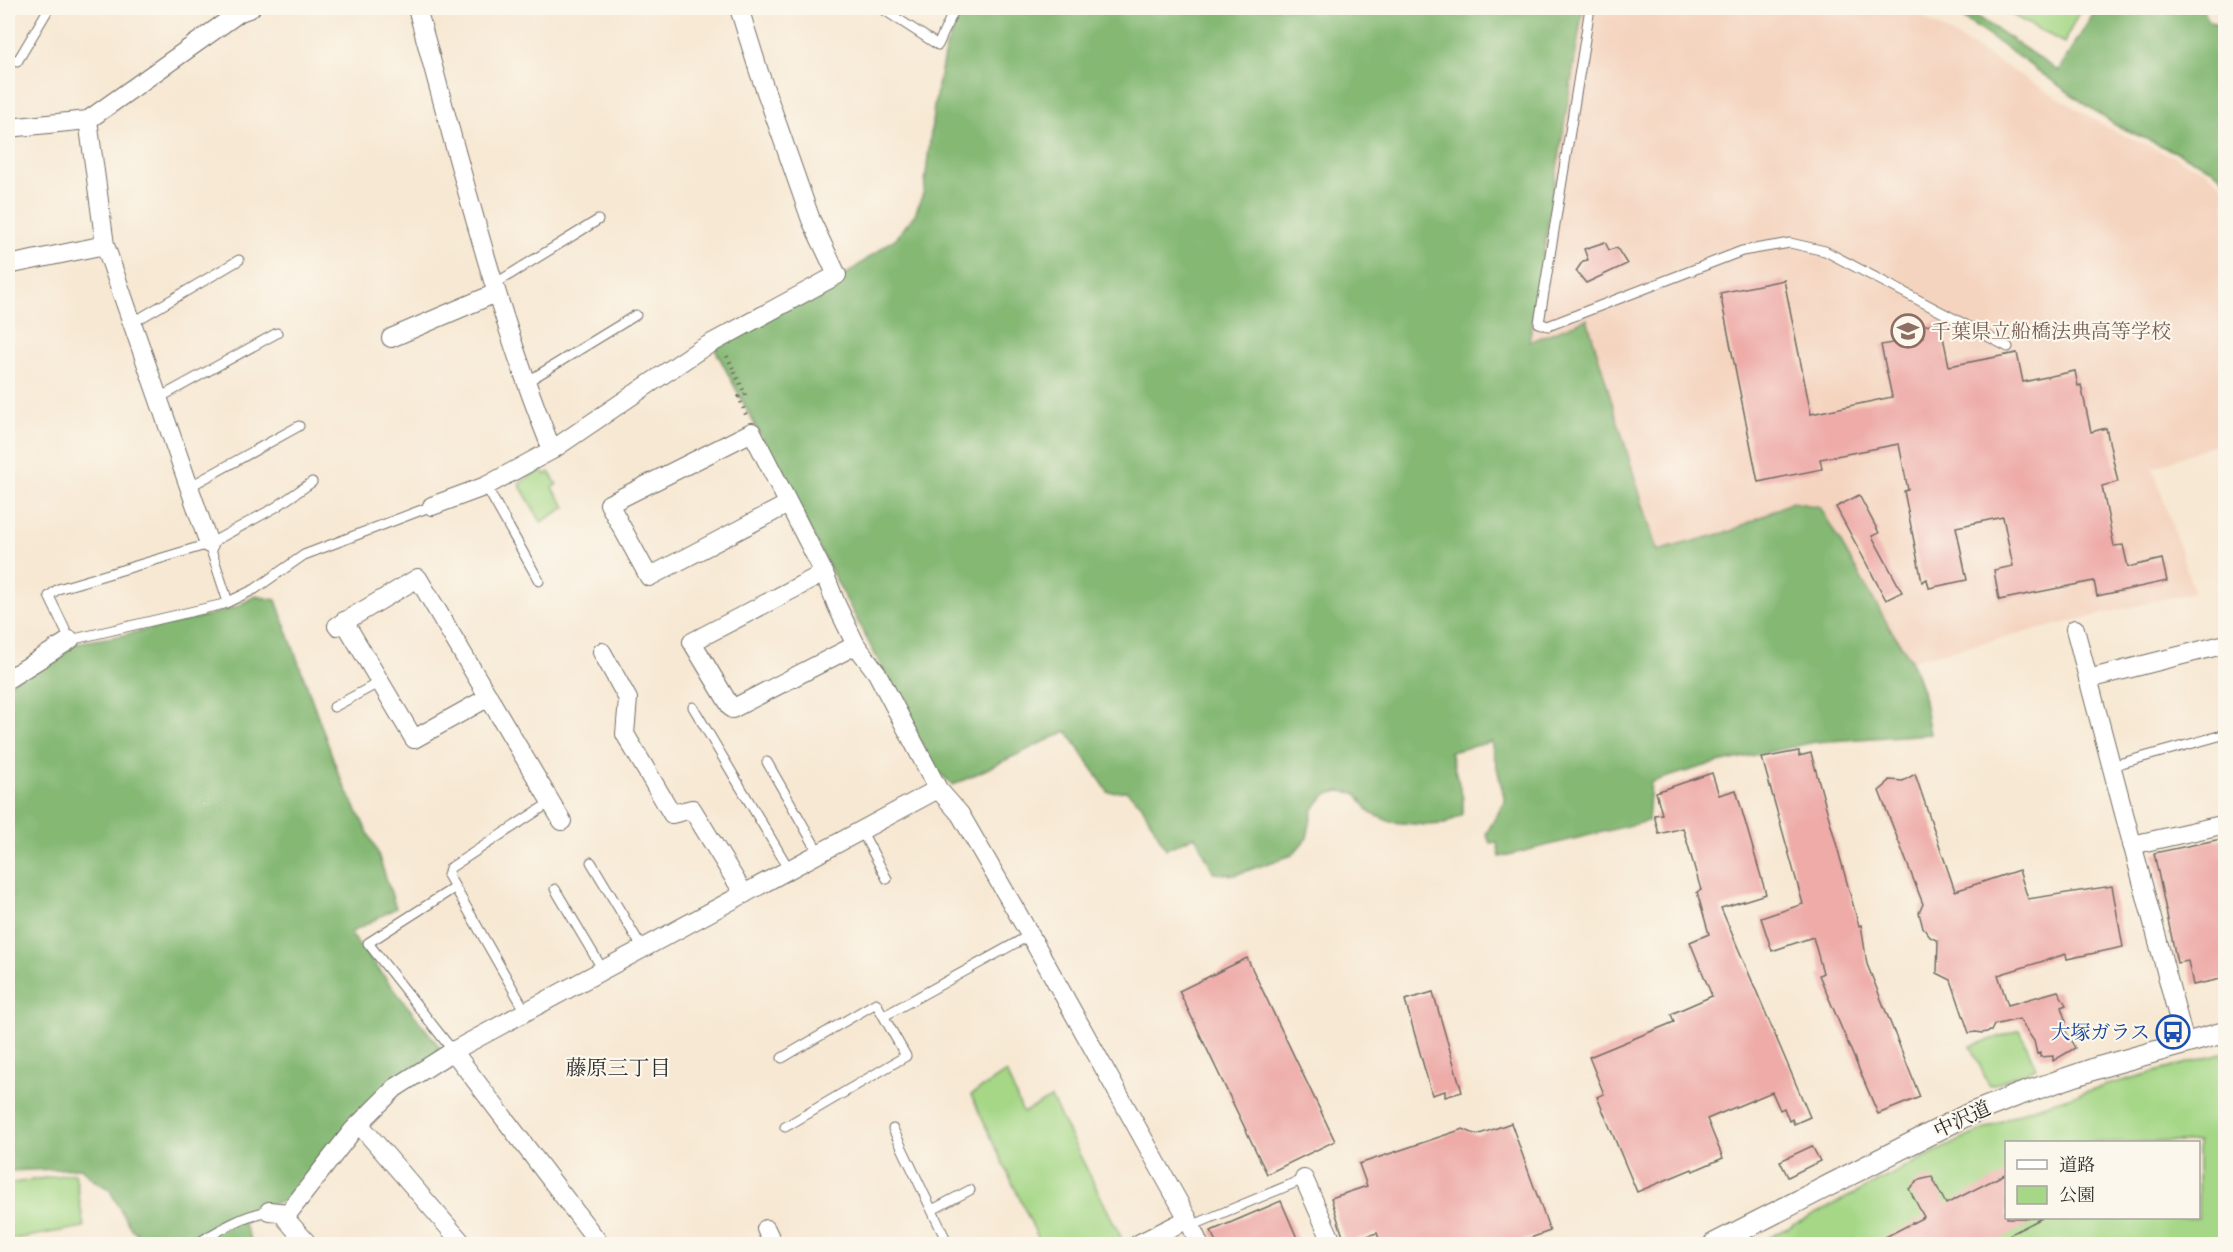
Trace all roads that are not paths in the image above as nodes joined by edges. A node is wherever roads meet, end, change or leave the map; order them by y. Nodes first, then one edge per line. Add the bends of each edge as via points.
1 (49, 8) edge
2 (417, 8) edge
3 (739, 8) edge
4 (882, 8) edge
5 (955, 8) edge
6 (1590, 8) edge
7 (243, 9) edge
8 (8, 56) edge
9 (88, 120) junction
10 (8, 128) edge
11 (598, 220) dead end
12 (105, 244) junction
13 (239, 260) dead end
14 (8, 265) edge
15 (495, 289) junction
16 (636, 315) dead end
17 (132, 322) junction
18 (277, 333) dead end
19 (391, 338) dead end
20 (2008, 346) dead end
21 (525, 383) junction
22 (159, 398) junction
23 (299, 426) dead end
24 (552, 450) junction
25 (312, 482) dead end
26 (486, 486) junction
27 (189, 487) junction
28 (788, 504) junction
29 (432, 506) joint
30 (209, 544) junction
31 (824, 573) junction
32 (539, 581) dead end
33 (228, 602) junction
34 (2075, 629) dead end
35 (70, 640) junction
36 (2226, 644) edge
37 (856, 645) junction
38 (602, 652) dead end
39 (8, 679) edge
40 (2088, 679) junction
41 (380, 682) junction
42 (489, 697) junction
43 (334, 707) dead end
44 (693, 707) dead end
45 (2226, 735) edge
46 (767, 762) dead end
47 (2111, 766) junction
48 (938, 789) junction
49 (551, 802) junction
50 (562, 821) dead end
51 (2226, 824) edge
52 (861, 830) junction
53 (2132, 845) junction
54 (819, 853) junction
55 (591, 862) dead end
56 (789, 869) junction
57 (887, 879) dead end
58 (454, 888) junction
59 (555, 889) dead end
60 (744, 894) junction
61 (1030, 935) junction
62 (643, 949) junction
63 (603, 970) junction
64 (526, 1012) junction
65 (884, 1016) junction
66 (2226, 1032) edge
67 (2185, 1043) junction
68 (453, 1051) junction
69 (782, 1058) dead end
70 (359, 1124) junction
71 (785, 1127) dead end
72 (893, 1129) dead end
73 (1304, 1179) joint
74 (970, 1190) dead end
75 (268, 1210) joint
76 (932, 1210) junction
77 (288, 1213) junction
78 (1189, 1223) junction
79 (599, 1242) dead end
80 (196, 1245) edge
81 (308, 1245) edge
82 (463, 1245) edge
83 (948, 1245) edge
84 (1138, 1245) edge
85 (1199, 1245) edge
86 (1333, 1245) edge
87 (1714, 1245) edge

1 - 8 lane via 17,62
2 - 15 street
3 - 24 street via 811,220 837,274 699,350
4 - 5 lane via 938,45
6 - 20 lane via 1539,322 1548,326 1742,251 1790,243 1825,251
7 - 9 street
9 - 10 street
9 - 12 street
11 - 15 lane
12 - 14 street
12 - 17 street
13 - 17 lane
15 - 19 street
15 - 21 street
16 - 21 lane
17 - 22 street
18 - 22 lane
21 - 24 street
22 - 27 street
23 - 27 lane
24 - 26 street
25 - 30 lane
26 - 29 street
26 - 32 lane
27 - 30 street
28 - 28 street via 753,432 609,504 649,577
28 - 31 street
29 - 33 lane via 304,555 255,589
30 - 33 lane
30 - 35 lane via 58,589 49,596
31 - 37 street
31 - 37 street via 692,642 732,709
33 - 35 lane
34 - 40 street
35 - 39 street
36 - 40 street
37 - 48 street via 877,673
38 - 60 street via 628,699 625,734 672,814 692,809
40 - 47 street
41 - 42 street via 414,739
41 - 42 street via 340,623 418,578
41 - 43 lane
42 - 49 street
44 - 56 lane
45 - 47 lane
46 - 54 lane
47 - 53 street
48 - 52 street
48 - 61 street via 960,814
49 - 50 street
49 - 58 lane via 450,868 448,875
51 - 53 street
52 - 54 street
52 - 57 lane
53 - 67 street
54 - 56 street
55 - 62 lane
56 - 60 street
58 - 64 lane
58 - 68 lane via 368,943
59 - 63 lane
60 - 62 street
61 - 65 lane
61 - 78 street
62 - 63 street
63 - 64 street
64 - 68 street
65 - 69 lane via 876,1003
65 - 71 lane via 906,1056
66 - 67 street, 中沢道
67 - 87 street, 中沢道 via 2080,1074 1967,1115
68 - 70 street via 395,1088
68 - 79 street
70 - 77 street
70 - 82 street
72 - 76 lane
73 - 78 lane
73 - 86 street
74 - 76 lane
75 - 77 street
75 - 80 lane via 250,1214
76 - 83 lane
77 - 81 street via 286,1219
78 - 84 street
78 - 85 street

